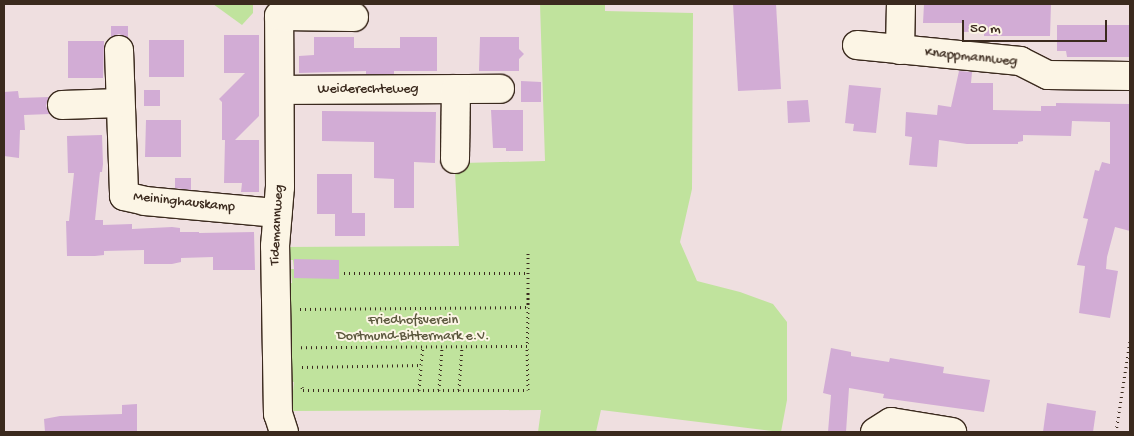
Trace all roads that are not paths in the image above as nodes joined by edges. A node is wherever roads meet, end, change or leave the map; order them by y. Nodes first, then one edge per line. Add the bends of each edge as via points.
1 (901, 4) edge
2 (354, 17) dead end
3 (857, 45) dead end
4 (119, 50) dead end
5 (900, 50) junction
6 (1130, 76) edge
7 (456, 89) junction
8 (500, 89) dead end
9 (281, 90) junction
10 (120, 103) junction
11 (62, 105) dead end
12 (455, 159) dead end
13 (277, 213) junction
14 (284, 432) edge
15 (875, 432) edge
16 (952, 432) edge

1 - 5 street
2 - 9 street, Tidemannweg via 279,16
3 - 5 street, Knappmannweg
4 - 10 street, Meininghauskamp
5 - 6 street, Knappmannweg via 1020,62 1048,75
7 - 8 street, Weiderechteweg
7 - 9 street, Weiderechteweg
7 - 12 street
9 - 13 street, Tidemannweg
10 - 11 street
10 - 13 street, Meininghauskamp via 124,196 145,201
13 - 14 street, Tidemannweg via 277,390 278,414
15 - 16 street via 891,422

